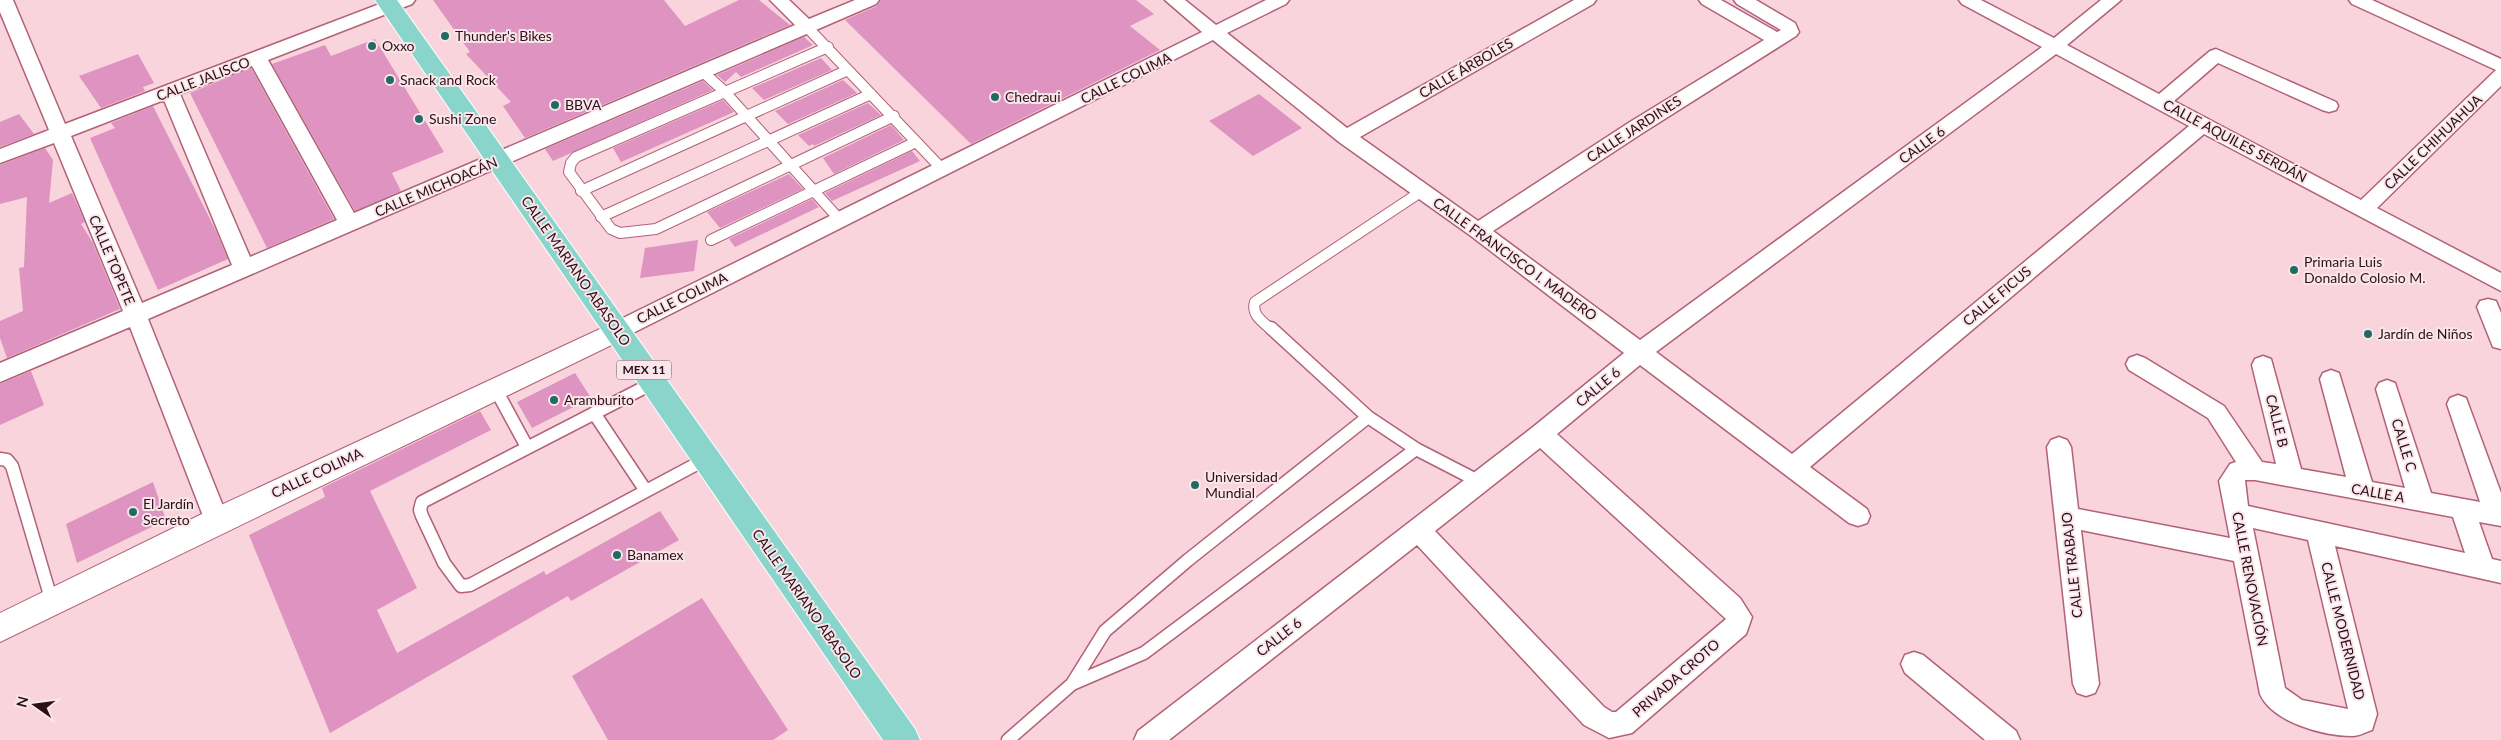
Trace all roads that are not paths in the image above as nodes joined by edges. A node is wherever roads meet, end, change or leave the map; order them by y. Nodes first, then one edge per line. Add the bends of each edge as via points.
1 (4, 0) edge
2 (779, 0) edge
3 (870, 0) edge
4 (1174, 0) edge
5 (1280, 0) edge
6 (1587, 0) edge
7 (1708, 0) edge
8 (1743, 0) edge
9 (1968, 0) edge
10 (2112, 0) edge
11 (2358, 0) edge
12 (394, 2) edge
13 (807, 27) junction
14 (1217, 33) junction
15 (1783, 34) junction
16 (2055, 46) junction
17 (828, 47) junction
18 (258, 59) junction
19 (2501, 66) edge
20 (848, 70) junction
21 (703, 72) junction
22 (2501, 75) edge
23 (724, 91) junction
24 (170, 92) junction
25 (871, 94) junction
26 (2161, 102) junction
27 (2329, 106) dead end
28 (744, 116) junction
29 (894, 116) junction
30 (2202, 125) junction
31 (59, 134) junction
32 (1346, 136) junction
33 (766, 140) junction
34 (916, 142) junction
35 (0, 156) edge
36 (498, 160) junction
37 (792, 166) junction
38 (942, 169) junction
39 (581, 191) junction
40 (814, 191) junction
41 (1422, 191) junction
42 (2364, 209) junction
43 (602, 217) junction
44 (840, 220) junction
45 (350, 224) junction
46 (1478, 231) junction
47 (711, 240) dead end
48 (244, 268) junction
49 (2501, 283) edge
50 (2488, 307) dead end
51 (136, 315) junction
52 (617, 331) junction
53 (2501, 340) edge
54 (1640, 352) junction
55 (2136, 364) dead end
56 (2263, 365) dead end
57 (0, 372) edge
58 (2331, 379) dead end
59 (653, 383) junction
60 (495, 388) junction
61 (2387, 389) dead end
62 (2458, 404) dead end
63 (594, 412) junction
64 (1368, 417) junction
65 (1541, 434) junction
66 (527, 447) junction
67 (2059, 447) dead end
68 (1416, 448) junction
69 (0, 459) edge
70 (706, 459) junction
71 (1793, 467) junction
72 (2255, 470) junction
73 (2291, 476) junction
74 (1480, 482) junction
75 (2362, 490) junction
76 (646, 491) junction
77 (2421, 500) junction
78 (2462, 508) junction
79 (2238, 514) junction
80 (1858, 516) dead end
81 (2499, 516) edge
82 (2067, 517) junction
83 (217, 521) junction
84 (1417, 529) junction
85 (2319, 533) junction
86 (2245, 552) junction
87 (2492, 570) edge
88 (52, 602) junction
89 (0, 628) edge
90 (1914, 664) dead end
91 (1072, 684) junction
92 (2086, 684) dead end
93 (2355, 731) edge
94 (902, 740) edge
95 (1008, 740) edge
96 (1148, 740) edge
97 (2006, 740) edge

1 - 31 street, CALLE TOPETE
2 - 13 street
3 - 13 street, CALLE MICHOACÁN
4 - 14 street, CALLE FRANCISCO I. MADERO
5 - 14 street, CALLE COLIMA
6 - 32 street, CALLE ÁRBOLES
7 - 15 street
8 - 15 street
9 - 16 street, CALLE AQUILES SERDÁN
10 - 16 street, CALLE 6
11 - 19 street
12 - 18 street, CALLE JALISCO
12 - 36 main road, CALLE MARIANO ABASOLO / MEX 11
13 - 17 lane
13 - 21 street, CALLE MICHOACÁN
14 - 32 street, CALLE FRANCISCO I. MADERO
14 - 38 street, CALLE COLIMA
15 - 46 street, CALLE JARDINES
16 - 26 street, CALLE AQUILES SERDÁN
16 - 54 street, CALLE 6
17 - 20 lane
17 - 23 lane
18 - 24 street, CALLE JALISCO
18 - 45 street
20 - 25 lane
20 - 28 lane
21 - 23 lane
21 - 36 street, CALLE MICHOACÁN
22 - 42 street, CALLE CHIHUAHUA
23 - 28 lane
23 - 39 lane via 576,157 569,172
24 - 31 street, CALLE JALISCO
24 - 48 street
25 - 29 lane
25 - 33 lane
26 - 27 street via 2216,55
26 - 30 street, CALLE AQUILES SERDÁN
28 - 33 lane
28 - 39 lane
29 - 34 lane
29 - 37 lane via 816,151
30 - 42 street, CALLE AQUILES SERDÁN
30 - 71 street, CALLE FICUS
31 - 35 street, CALLE JALISCO
31 - 51 street, CALLE TOPETE
32 - 41 street, CALLE FRANCISCO I. MADERO
33 - 37 lane
33 - 43 lane
34 - 38 lane
34 - 40 lane
36 - 45 street, CALLE MICHOACÁN
36 - 52 main road, CALLE MARIANO ABASOLO / MEX 11
37 - 40 lane
37 - 43 lane via 656,229 620,233 611,229
38 - 44 street, CALLE COLIMA
39 - 43 lane
40 - 44 lane
40 - 47 lane
41 - 46 street, CALLE FRANCISCO I. MADERO
41 - 64 lane via 1255,302 1253,308 1255,314
42 - 49 street, CALLE AQUILES SERDÁN
44 - 52 street, CALLE COLIMA
45 - 48 street, CALLE MICHOACÁN
46 - 54 street, CALLE FRANCISCO I. MADERO
48 - 51 street, CALLE MICHOACÁN
50 - 53 street
51 - 57 street, CALLE MICHOACÁN
51 - 83 street, CALLE TOPETE
52 - 59 main road, CALLE MARIANO ABASOLO / MEX 11
52 - 60 street, CALLE COLIMA
54 - 65 street, CALLE 6
54 - 71 street, CALLE FRANCISCO I. MADERO
55 - 72 street via 2216,412
56 - 73 street, CALLE B
58 - 75 street
59 - 63 lane
59 - 70 main road, CALLE MARIANO ABASOLO / MEX 11
60 - 66 lane
60 - 83 street, CALLE COLIMA
61 - 77 street, CALLE C
62 - 81 street
63 - 66 lane
63 - 76 lane
64 - 68 lane
64 - 91 lane via 1188,560 1105,631
65 - 74 street, CALLE 6
65 - 84 street, PRIVADA CROTO via 1731,606 1739,617 1737,626 1622,724 1609,725 1594,716
66 - 76 lane via 422,502 420,510 438,550 456,583 461,586 470,585
67 - 82 street, CALLE TRABAJO
68 - 74 lane
68 - 91 lane via 1144,653
69 - 88 lane via 7,460 12,466
70 - 76 lane
70 - 94 main road, CALLE MARIANO ABASOLO / MEX 11
71 - 80 street, CALLE FRANCISCO I. MADERO
72 - 73 street, CALLE A
72 - 79 street, CALLE RENOVACIÓN via 2238,472 2231,481
73 - 75 street, CALLE A
74 - 84 street, CALLE 6
75 - 77 street, CALLE A
77 - 78 street, CALLE A
78 - 81 street, CALLE A
78 - 87 street
79 - 85 street
79 - 86 street, CALLE RENOVACIÓN
82 - 86 street
82 - 92 street, CALLE TRABAJO
83 - 88 street, CALLE COLIMA
84 - 96 street, CALLE 6
85 - 87 street
85 - 93 street, CALLE MODERNIDAD via 2363,714
86 - 93 street, CALLE RENOVACIÓN via 2273,694 2279,704
88 - 89 street, CALLE COLIMA
90 - 97 street
91 - 95 lane

